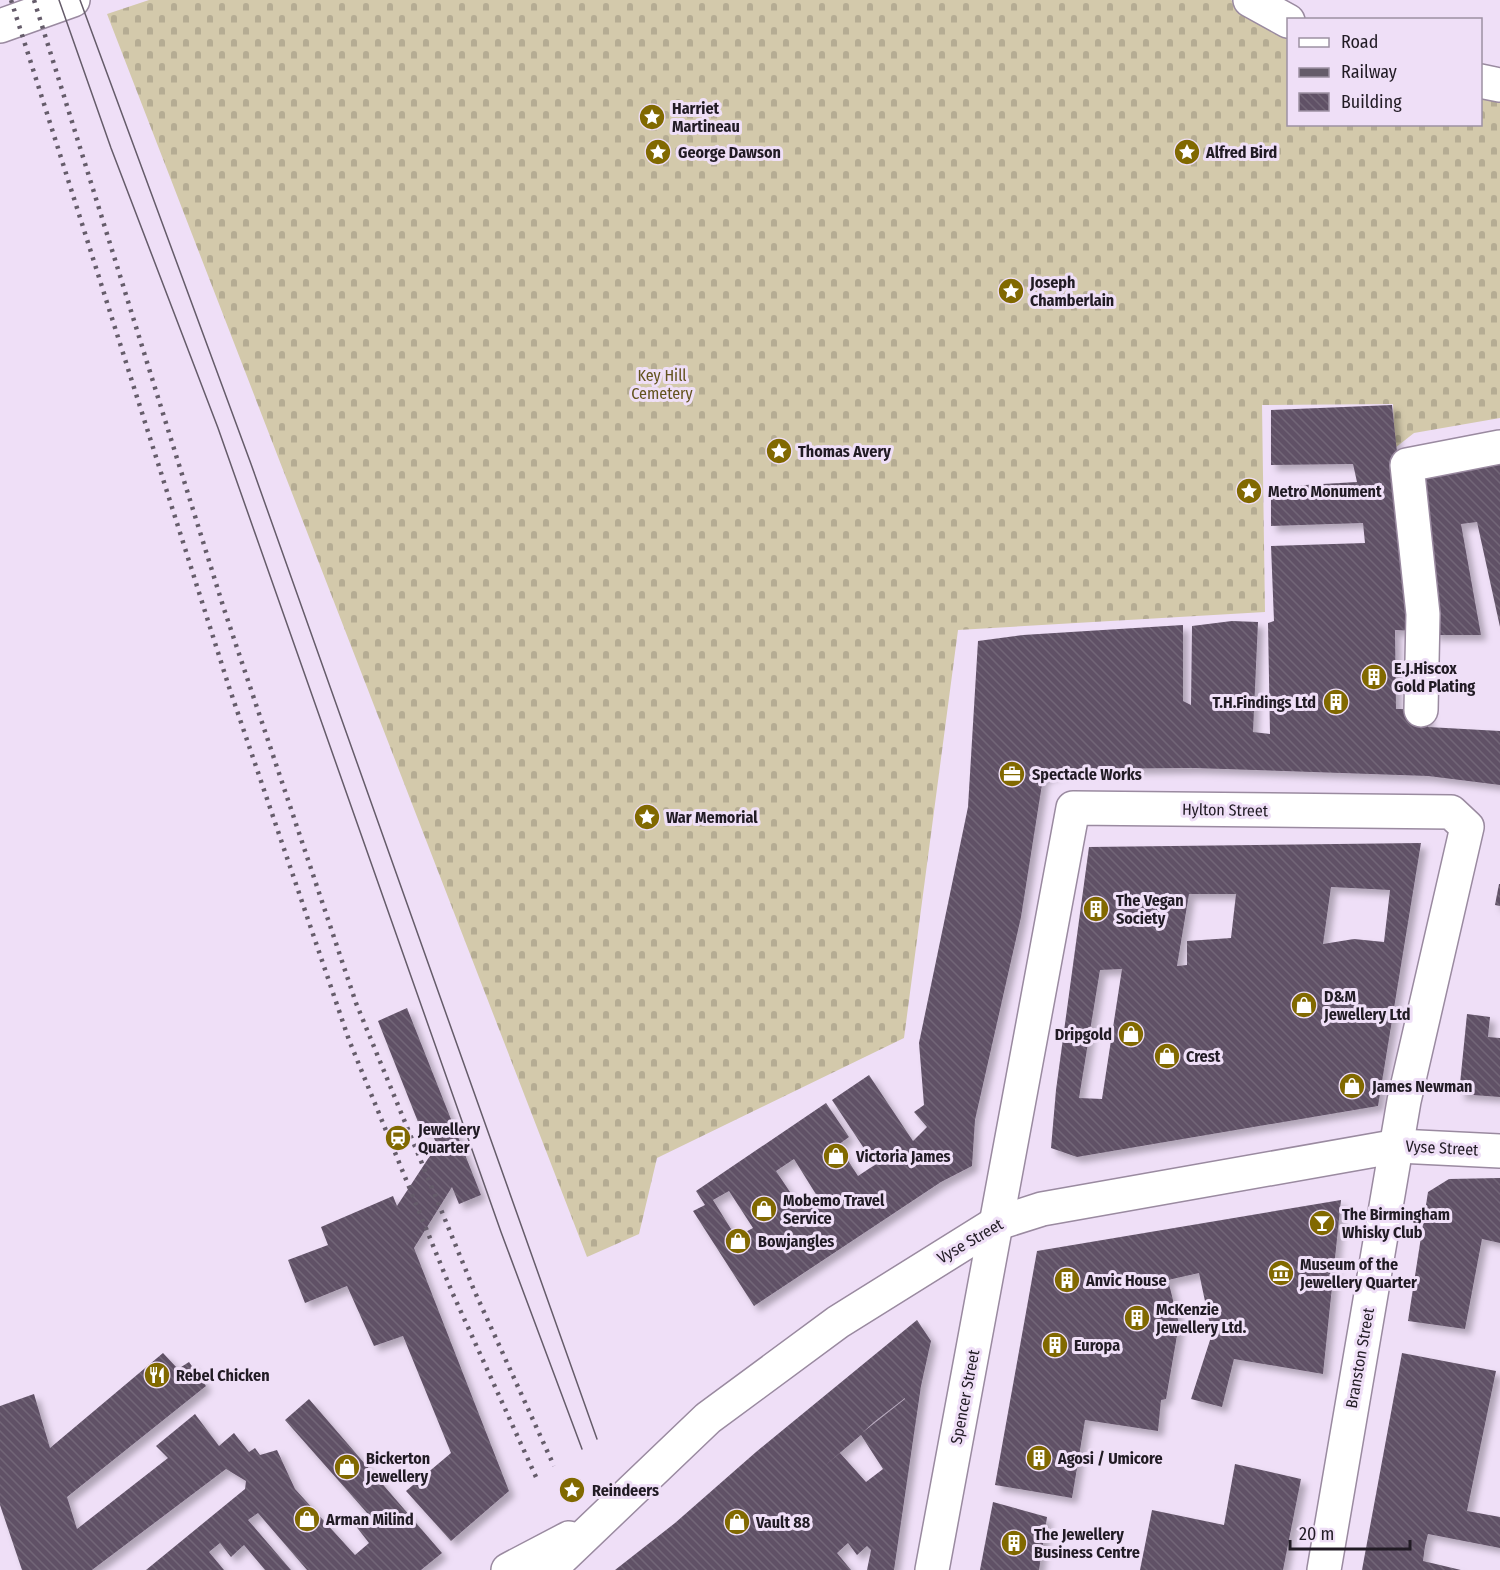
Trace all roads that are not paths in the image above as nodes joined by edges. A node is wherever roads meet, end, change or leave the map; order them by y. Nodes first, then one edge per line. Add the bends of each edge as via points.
1 (73, 0) edge
2 (1250, 0) edge
3 (1287, 20) edge
4 (0, 26) edge
5 (1482, 81) edge
6 (1500, 85) edge
7 (1500, 447) edge
8 (1421, 710) dead end
9 (1398, 1146) junction
10 (1500, 1151) edge
11 (995, 1224) junction
12 (595, 1525) junction
13 (508, 1570) edge
14 (549, 1570) edge
15 (932, 1570) edge
16 (1323, 1570) edge

1 - 4 main road
2 - 3 main road
5 - 6 main road
7 - 8 main road via 1407,465 1423,614
9 - 10 main road, Vyse Street
9 - 11 main road, Vyse Street via 1042,1209
9 - 11 main road, Hylton Street via 1404,1101 1467,827 1451,812 1073,808
9 - 16 main road, Branston Street
11 - 12 main road, Vyse Street via 838,1322 717,1411
11 - 15 main road, Spencer Street
12 - 13 main road, Vyse Street
12 - 14 main road, Vyse Street

